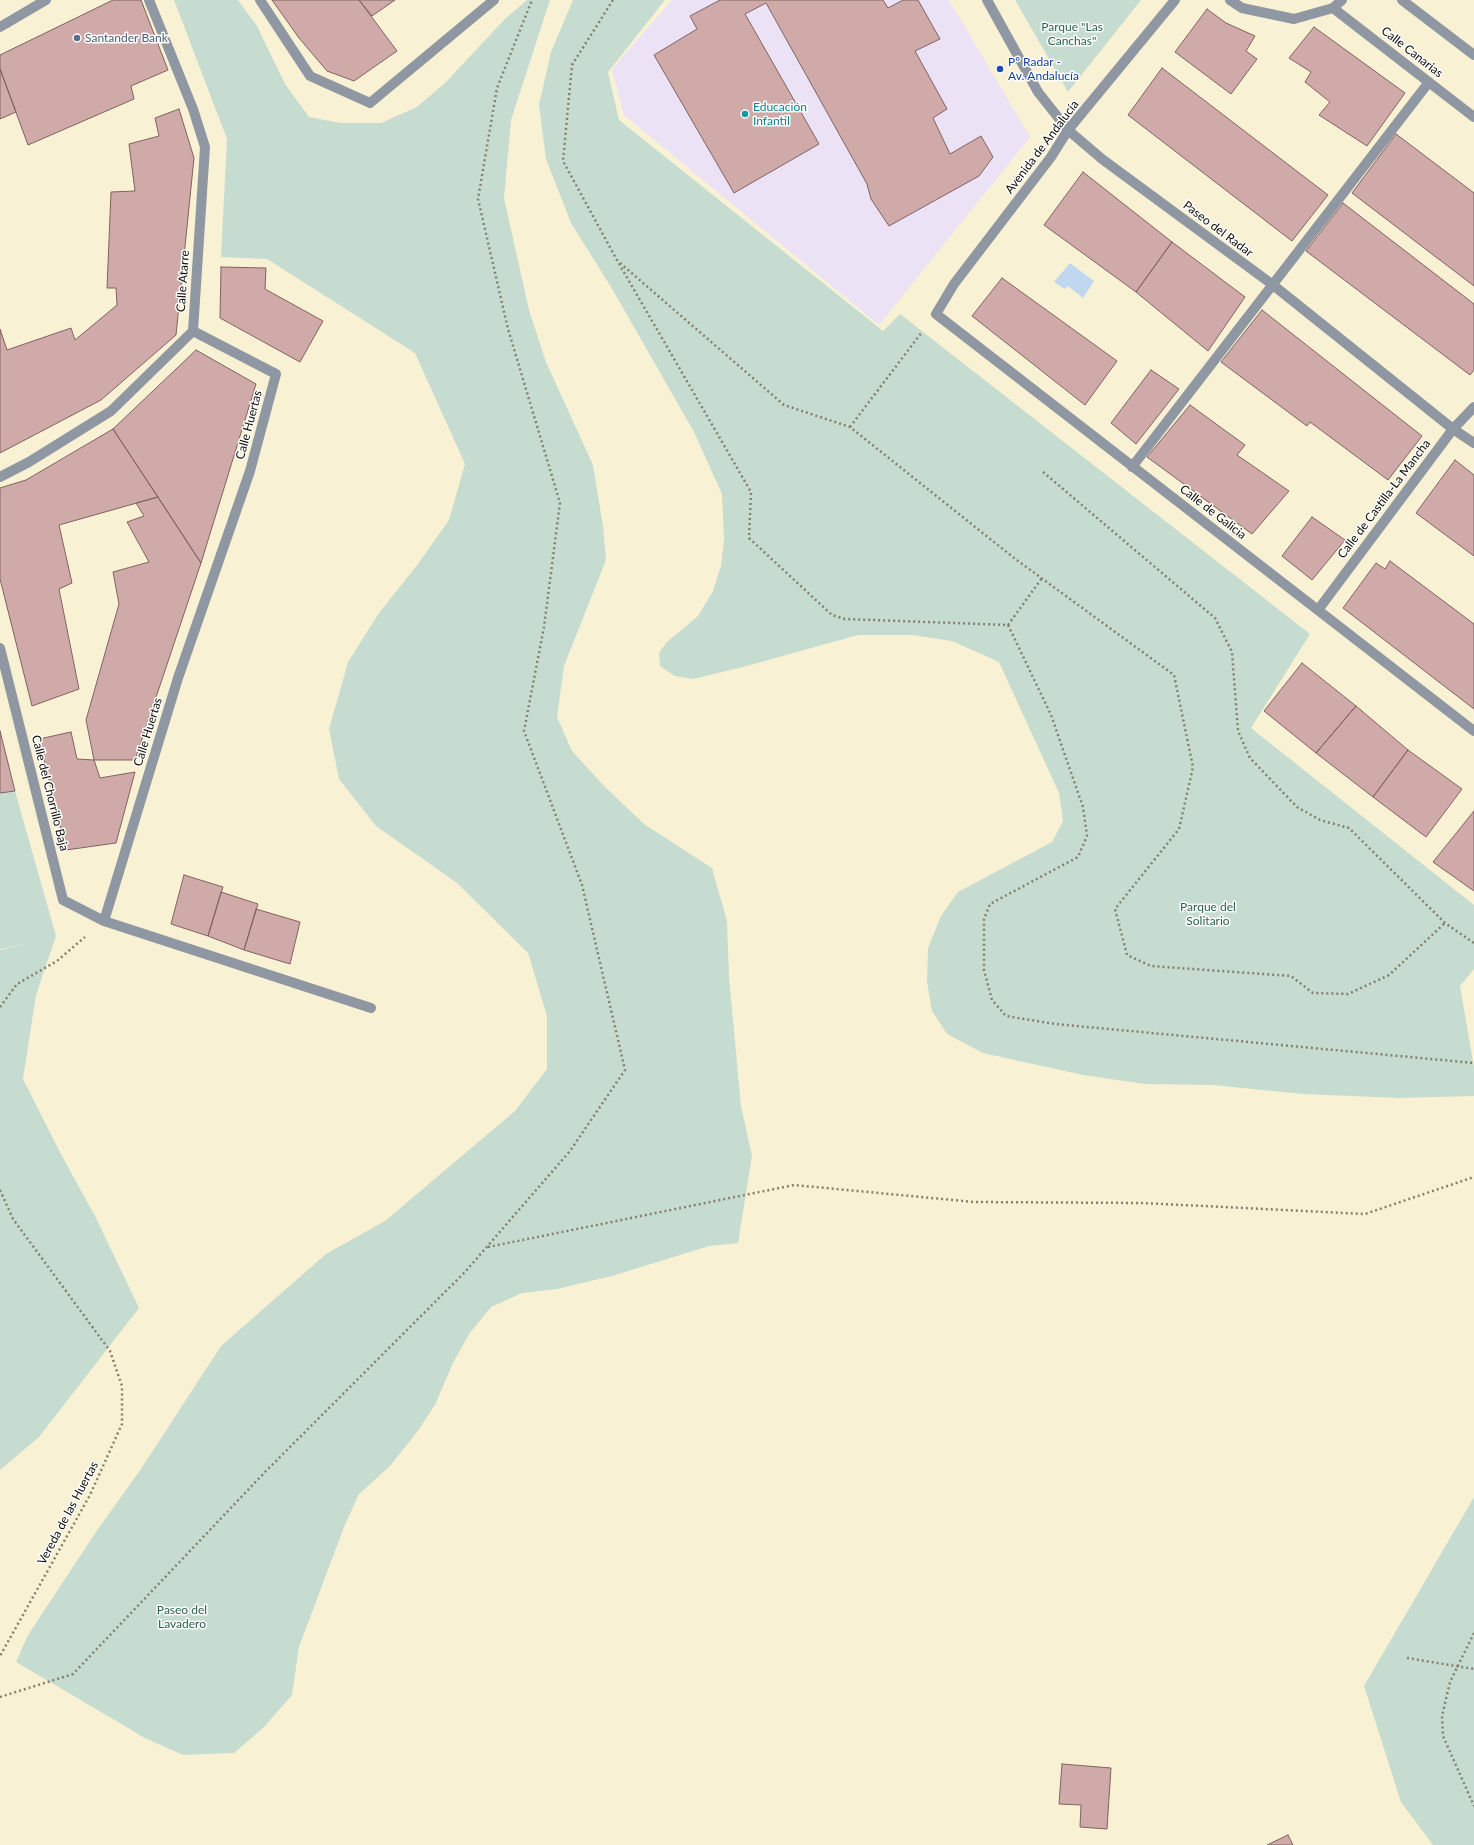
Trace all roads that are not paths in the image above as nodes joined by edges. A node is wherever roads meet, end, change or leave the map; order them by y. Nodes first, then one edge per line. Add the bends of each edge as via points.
1 (46, 0) edge
2 (149, 0) edge
3 (260, 0) edge
4 (494, 0) edge
5 (986, 0) edge
6 (1175, 0) edge
7 (1230, 0) edge
8 (1342, 0) edge
9 (1402, 0) edge
10 (1333, 8) junction
11 (0, 26) edge
12 (1474, 55) edge
13 (1429, 82) junction
14 (1474, 117) edge
15 (1068, 130) junction
16 (1273, 285) junction
17 (936, 314) joint
18 (193, 331) junction
19 (1474, 407) edge
20 (1453, 429) junction
21 (1474, 443) edge
22 (1132, 467) junction
23 (0, 477) edge
24 (1318, 610) junction
25 (0, 648) edge
26 (1474, 731) edge
27 (104, 921) junction
28 (370, 1008) dead end

1 - 11 street
2 - 18 street, Calle Atarre via 193,109 205,147
3 - 4 street via 310,76 370,103
5 - 15 street, Paseo del Radar via 1038,92
6 - 15 street, Avenida de Andalucía
7 - 10 street via 1242,8 1294,19
8 - 10 street
9 - 12 street
10 - 13 street, Calle Canarias
13 - 14 street, Calle Canarias
13 - 16 street
15 - 16 street, Paseo del Radar via 1102,159
15 - 17 street, Avenida de Andalucía via 954,284
16 - 20 street, Paseo del Radar
16 - 22 street
17 - 22 street, Calle de Galicia
18 - 23 street via 111,411 30,462
18 - 27 street, Calle Huertas via 276,374 250,471 178,678
19 - 20 street, Calle de Castilla-La Mancha
20 - 21 street, Paseo del Radar
20 - 24 street, Calle de Castilla-La Mancha
22 - 24 street, Calle de Galicia
24 - 26 street, Calle de Galicia
25 - 27 street, Calle del Chorrillo Baja via 63,900
27 - 28 street

